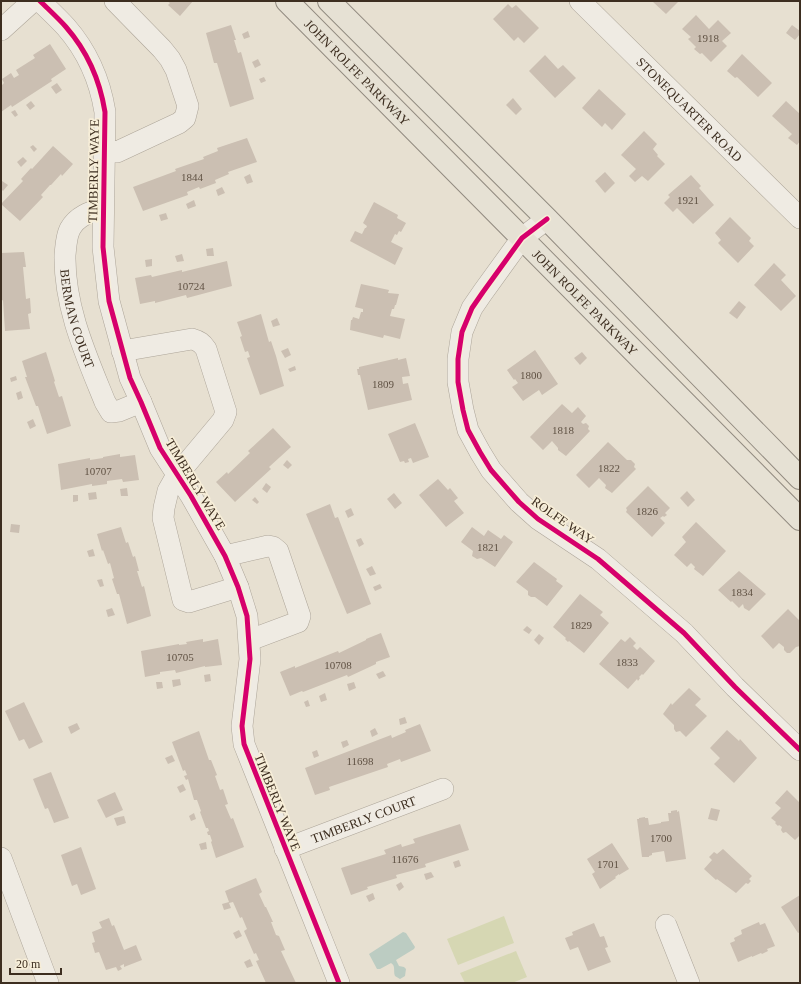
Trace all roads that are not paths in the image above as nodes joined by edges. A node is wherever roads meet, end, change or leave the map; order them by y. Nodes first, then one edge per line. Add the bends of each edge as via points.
1 (33, 1) edge
2 (40, 1) edge
3 (115, 1) edge
4 (287, 1) edge
5 (330, 1) edge
6 (580, 1) edge
7 (1, 30) edge
8 (104, 151) junction
9 (103, 208) junction
10 (800, 218) edge
11 (547, 219) junction
12 (522, 238) junction
13 (122, 351) junction
14 (142, 402) junction
15 (178, 475) junction
16 (800, 478) edge
17 (800, 519) edge
18 (225, 556) junction
19 (238, 587) junction
20 (250, 640) junction
21 (800, 750) edge
22 (443, 789) dead end
23 (285, 849) junction
24 (1, 858) edge
25 (666, 925) dead end
26 (48, 983) edge
27 (339, 983) edge
28 (689, 983) edge

1 - 7 street
2 - 8 street, TIMBERLY WAYE via 66,26 90,62 105,112
3 - 8 street via 170,59 188,106 187,113 179,123 116,152
4 - 12 main road, JOHN ROLFE PARKWAY
5 - 11 main road
6 - 10 street, STONEQUARTER ROAD
8 - 9 street, TIMBERLY WAYE
9 - 13 street, TIMBERLY WAYE via 103,247 109,301
9 - 14 street, BERMAN COURT via 78,219 67,236 65,268 68,295 75,323 111,412
11 - 12 street, ROLFE WAY
11 - 16 main road
12 - 17 main road, JOHN ROLFE PARKWAY
12 - 21 street, ROLFE WAY via 472,308 462,332 458,382 468,430 490,470 519,502 538,519 598,559 684,633
13 - 14 street, TIMBERLY WAYE via 130,378
13 - 15 street via 192,339 198,340 206,349 226,412 223,420
14 - 15 street, TIMBERLY WAYE via 160,448
15 - 18 street, TIMBERLY WAYE
15 - 19 street via 168,491 163,518 183,600 189,602
18 - 19 street, TIMBERLY WAYE
18 - 20 street via 268,546 274,547 278,551 300,616 298,622
19 - 20 street, TIMBERLY WAYE via 247,616
20 - 23 street, TIMBERLY WAYE via 242,726 244,744
22 - 23 street, TIMBERLY COURT
23 - 27 street, TIMBERLY WAYE
24 - 26 street
25 - 28 street

